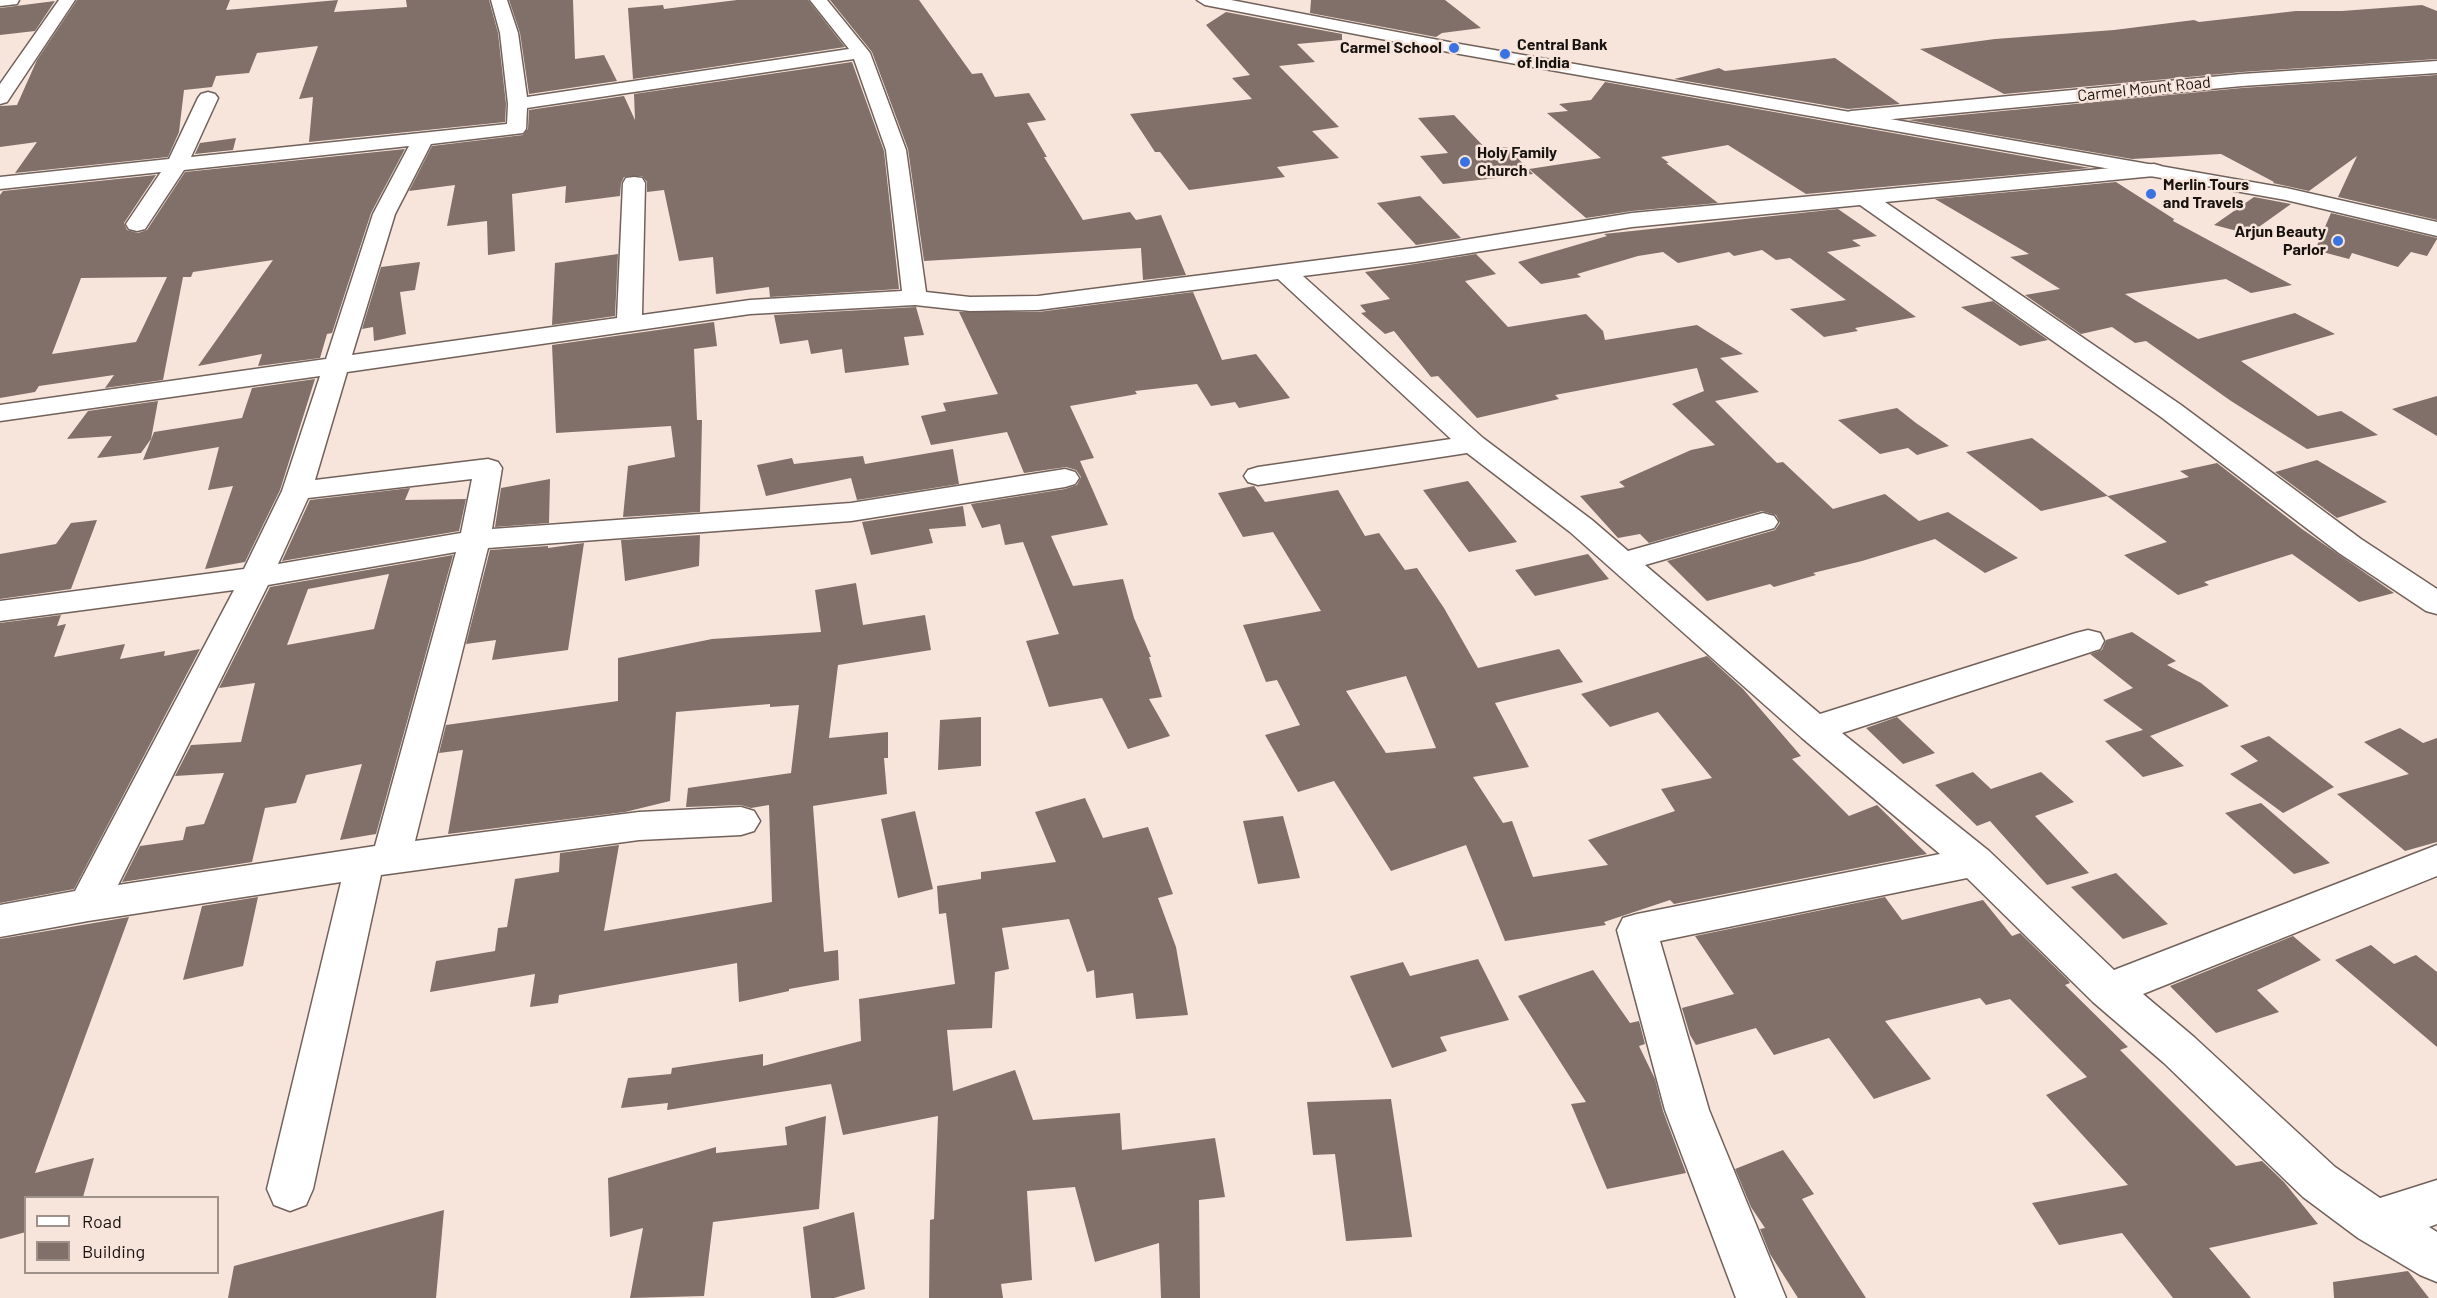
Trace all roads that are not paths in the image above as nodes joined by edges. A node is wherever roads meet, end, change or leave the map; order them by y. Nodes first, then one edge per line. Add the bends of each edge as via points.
1 (11, 0) edge
2 (67, 0) edge
3 (499, 0) edge
4 (818, 0) edge
5 (1205, 0) edge
6 (0, 1) edge
7 (861, 53) junction
8 (2437, 68) edge
9 (0, 98) edge
10 (208, 98) dead end
11 (518, 104) junction
12 (1851, 117) junction
13 (423, 139) junction
14 (176, 166) junction
15 (2154, 170) junction
16 (0, 183) edge
17 (634, 183) dead end
18 (1866, 199) junction
19 (136, 224) dead end
20 (2437, 229) edge
21 (1284, 272) junction
22 (915, 298) junction
23 (629, 324) junction
24 (335, 367) junction
25 (0, 413) edge
26 (1473, 444) junction
27 (1258, 477) dead end
28 (1065, 478) dead end
29 (297, 491) junction
30 (1762, 522) dead end
31 (475, 540) junction
32 (1622, 562) junction
33 (256, 577) junction
34 (2437, 604) edge
35 (0, 612) edge
36 (2088, 641) dead end
37 (1814, 729) junction
38 (741, 821) dead end
39 (2437, 860) edge
40 (378, 861) junction
41 (1976, 862) junction
42 (88, 905) junction
43 (0, 921) edge
44 (2108, 990) junction
45 (290, 1189) dead end
46 (2437, 1202) edge
47 (2375, 1222) junction
48 (2437, 1258) edge
49 (1761, 1298) edge

1 - 6 street
2 - 9 street
3 - 11 street via 509,33
4 - 7 street
5 - 12 street
7 - 11 street
7 - 22 street via 896,150
8 - 12 street, Carmel Mount Road via 2242,80
10 - 14 street
11 - 13 street via 516,129
12 - 15 street
13 - 14 street
13 - 24 street via 384,214
14 - 16 street
14 - 19 street
15 - 18 street
15 - 20 street via 2286,194
17 - 23 street
18 - 21 street via 1632,220
18 - 34 street via 2172,411 2350,546
21 - 22 street via 1038,303 969,304
21 - 26 street
22 - 23 street via 750,307
23 - 24 street
24 - 25 street
24 - 29 street
26 - 27 street
26 - 32 street
28 - 31 street via 851,512
29 - 31 street via 488,468
29 - 33 street
30 - 32 street
31 - 33 street
31 - 40 street
32 - 37 street
33 - 35 street
33 - 42 street
36 - 37 street
37 - 41 street
38 - 40 street via 639,826
39 - 44 street
40 - 42 street
40 - 45 street
41 - 44 street
41 - 49 street via 1637,930 1687,1110
42 - 43 street
44 - 47 street via 2276,1138 2319,1182
46 - 47 street
47 - 48 street

